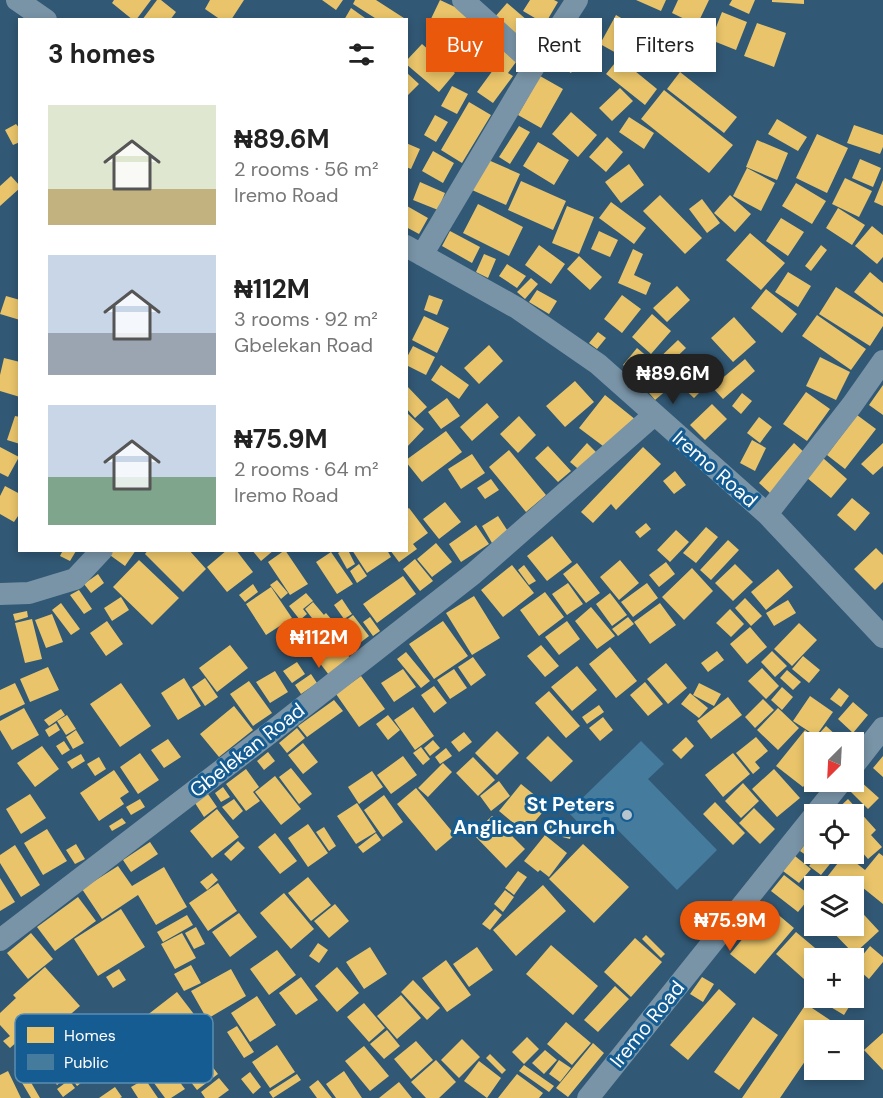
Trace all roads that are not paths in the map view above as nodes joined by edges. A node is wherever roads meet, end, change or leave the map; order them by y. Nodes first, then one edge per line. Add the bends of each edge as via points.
1 (17, 0) edge
2 (463, 0) edge
3 (577, 0) edge
4 (43, 18) edge
5 (565, 18) edge
6 (516, 46) edge
7 (531, 72) edge
8 (414, 251) edge
9 (883, 362) edge
10 (654, 415) junction
11 (767, 514) junction
12 (100, 552) edge
13 (0, 594) edge
14 (883, 637) edge
15 (883, 728) edge
16 (864, 752) edge
17 (833, 792) edge
18 (0, 940) edge
19 (588, 1098) edge

1 - 4 street
2 - 6 street
3 - 5 street
7 - 8 street
8 - 10 street, Iremo Road via 517,308 598,364
9 - 11 street
10 - 11 street, Iremo Road
10 - 18 street, Gbelekan Road via 473,574
11 - 14 street, Iremo Road
12 - 13 street via 75,579 29,593
15 - 16 street
17 - 19 street, Iremo Road

